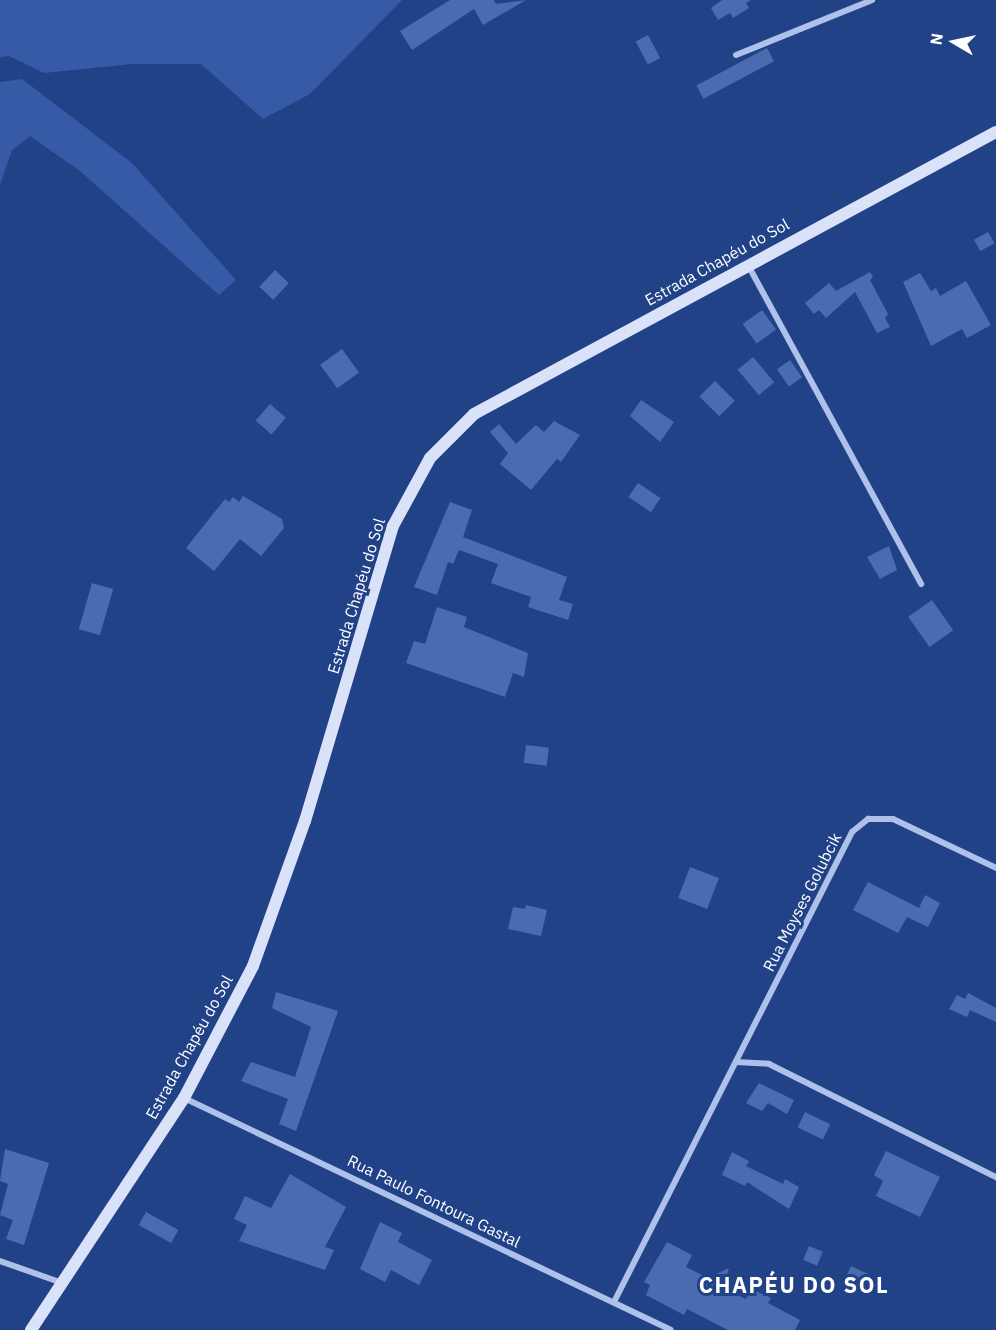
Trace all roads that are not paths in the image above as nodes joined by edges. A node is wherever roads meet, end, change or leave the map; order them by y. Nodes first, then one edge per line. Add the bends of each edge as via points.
1 (872, 0) edge
2 (736, 55) dead end
3 (996, 132) edge
4 (747, 263) junction
5 (921, 584) dead end
6 (996, 868) edge
7 (736, 1062) junction
8 (184, 1098) junction
9 (996, 1177) edge
10 (0, 1261) edge
11 (63, 1284) junction
12 (614, 1302) junction
13 (31, 1330) edge
14 (671, 1330) edge

1 - 2 street
3 - 4 main road, Estrada Chapéu do Sol
4 - 5 street
4 - 8 main road, Estrada Chapéu do Sol via 474,414 430,458 393,526 305,821 252,966
6 - 7 street, Rua Moyses Golubcik via 893,819 868,819 852,832
7 - 9 street via 770,1064
7 - 12 street, Rua Moyses Golubcik
8 - 11 main road, Estrada Chapéu do Sol
8 - 12 street, Rua Paulo Fontoura Gastal
10 - 11 street
11 - 13 main road, Estrada Chapéu do Sol
12 - 14 street, Rua Paulo Fontoura Gastal

